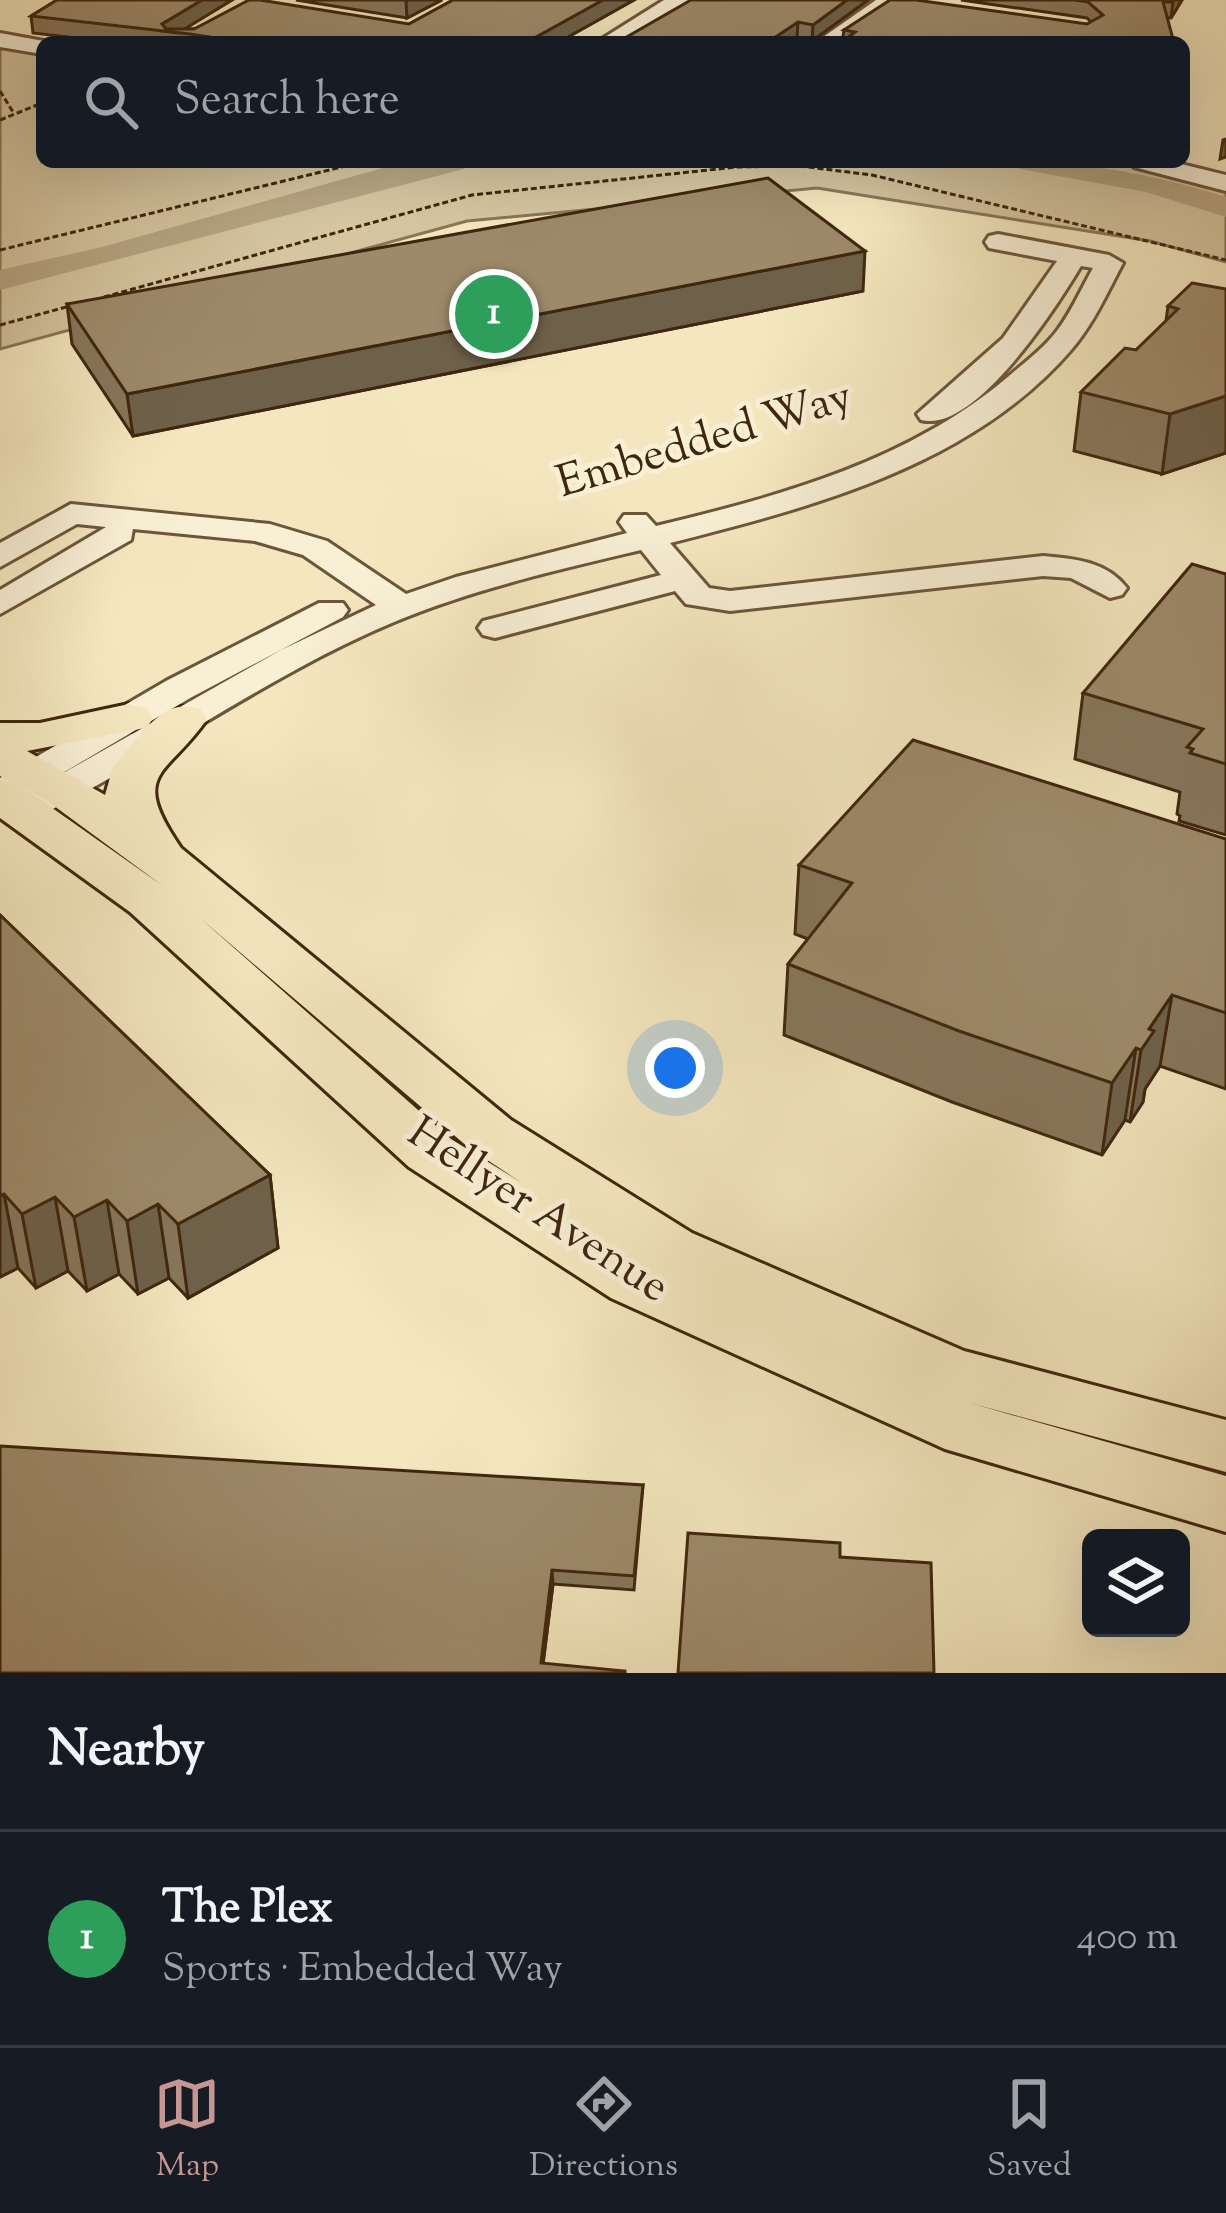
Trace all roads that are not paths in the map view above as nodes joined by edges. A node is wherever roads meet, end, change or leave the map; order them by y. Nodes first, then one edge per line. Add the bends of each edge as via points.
1 (679, 0) edge
2 (890, 0) edge
3 (917, 6) edge
4 (618, 36) edge
5 (836, 36) edge
6 (0, 40) edge
7 (36, 46) edge
8 (1190, 161) edge
9 (1226, 167) edge
10 (1167, 168) edge
11 (1226, 183) edge
12 (998, 242) dead end
13 (71, 514) junction
14 (640, 528) junction
15 (119, 533) junction
16 (302, 554) junction
17 (0, 557) edge
18 (684, 579) junction
19 (1110, 588) dead end
20 (380, 602) junction
21 (0, 604) edge
22 (495, 628) dead end
23 (129, 718) junction
24 (183, 719) junction
25 (0, 737) edge
26 (20, 786) edge
27 (162, 859) junction
28 (651, 1266) junction
29 (1226, 1445) edge
30 (1226, 1504) edge

1 - 4 street
2 - 3 street
2 - 5 street
6 - 7 street
8 - 9 street
10 - 11 street
12 - 14 street, Embedded Way via 1073,257 1002,362 931,415 829,463
13 - 15 street via 83,528
13 - 16 street via 258,531
13 - 17 street
14 - 18 street
14 - 20 street, Embedded Way via 517,571
15 - 16 street
15 - 21 street
16 - 20 street
18 - 19 street via 698,597 730,601 1043,566 1079,569
18 - 22 street
20 - 23 street, Embedded Way via 279,634
20 - 24 street, Embedded Way
23 - 25 main road
23 - 26 street, Embedded Way
24 - 26 street, Embedded Way
24 - 27 main road via 150,749 128,786 132,817
26 - 27 main road, Hellyer Avenue
26 - 28 main road, Hellyer Avenue via 430,1154
27 - 28 main road, Hellyer Avenue
28 - 29 main road, Hellyer Avenue via 948,1372
28 - 30 main road, Hellyer Avenue via 969,1431

